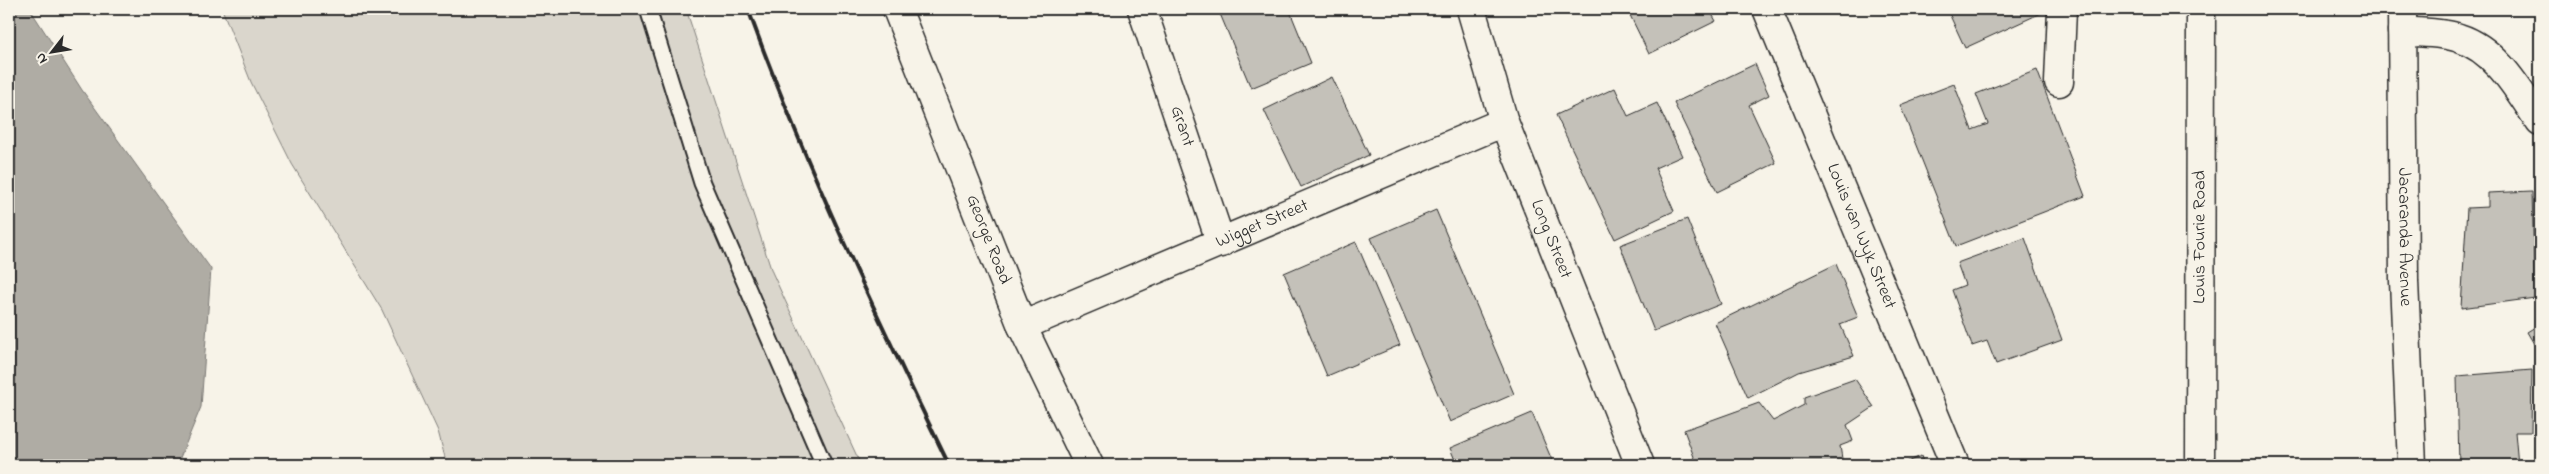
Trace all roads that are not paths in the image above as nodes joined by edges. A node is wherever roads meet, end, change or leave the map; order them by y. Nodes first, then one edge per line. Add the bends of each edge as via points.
1 (648, 9) edge
2 (898, 9) edge
3 (1142, 9) edge
4 (1471, 9) edge
5 (1767, 9) edge
6 (2062, 9) edge
7 (2201, 9) edge
8 (2402, 20) edge
9 (2059, 82) dead end
10 (1504, 122) junction
11 (2540, 122) edge
12 (1221, 243) junction
13 (1022, 326) junction
14 (824, 465) edge
15 (1089, 465) edge
16 (1640, 465) edge
17 (1955, 465) edge
18 (2200, 465) edge
19 (2412, 465) edge

1 - 14 lane via 702,183
2 - 13 street, George Road
3 - 12 street, Grant
4 - 10 street, Long Street
5 - 17 street, Louis van Wyk Street
6 - 9 street
7 - 18 street, Louis Fourie Road
8 - 11 street via 2459,38 2490,55
8 - 19 street, Jacaranda Avenue via 2404,281
10 - 12 street, Wigget Street
10 - 16 street, Long Street
12 - 13 street, Wigget Street
13 - 15 street, George Road

